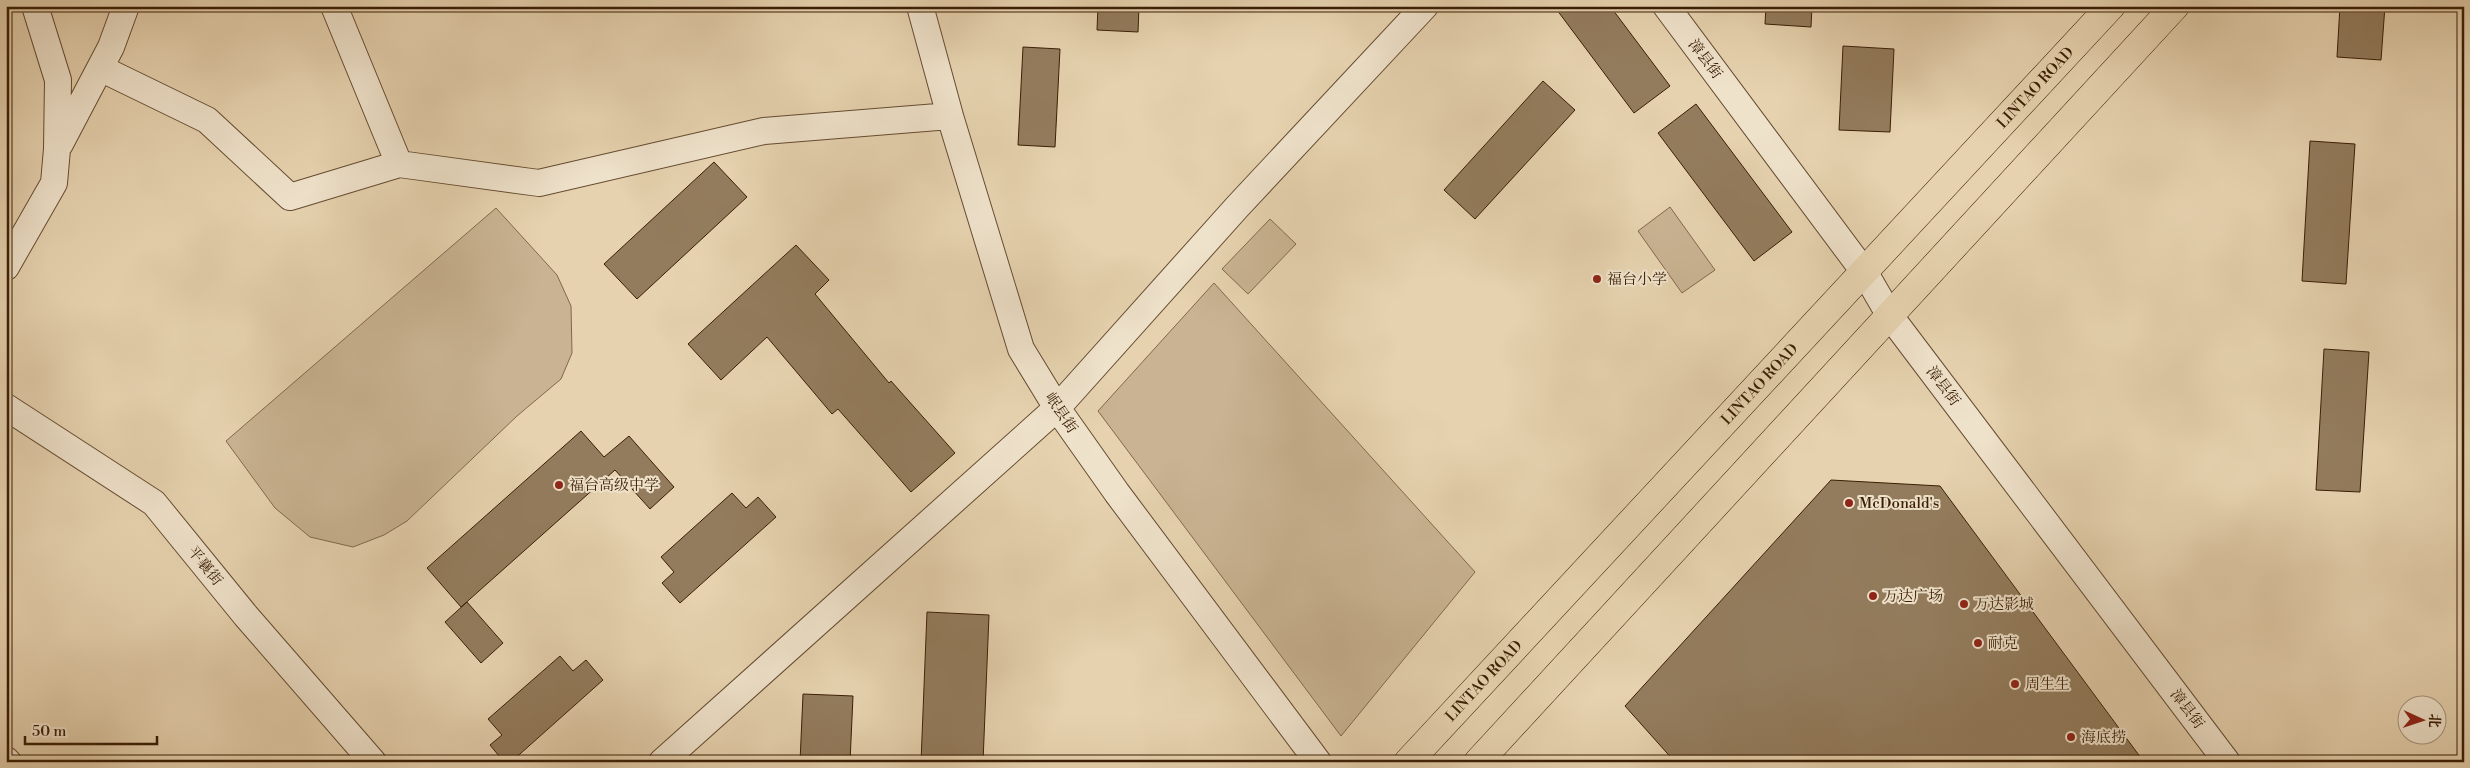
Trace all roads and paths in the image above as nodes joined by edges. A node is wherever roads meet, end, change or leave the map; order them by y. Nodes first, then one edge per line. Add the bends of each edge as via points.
1 (35, 6) edge
2 (126, 6) edge
3 (334, 6) edge
4 (920, 6) edge
5 (1425, 6) edge
6 (1666, 6) edge
7 (2111, 6) edge
8 (2176, 6) edge
9 (100, 68) junction
10 (950, 116) junction
11 (58, 150) junction
12 (399, 164) junction
13 (6, 267) edge
14 (1865, 273) junction
15 (1890, 316) junction
16 (6, 407) edge
17 (1057, 408) junction
18 (373, 762) edge
19 (662, 762) edge
20 (1318, 762) edge
21 (1408, 762) edge
22 (1478, 762) edge
23 (2227, 762) edge

1 - 11 street via 58,80
2 - 9 street
3 - 12 street
4 - 10 street, 岷县街
5 - 17 street via 1238,206
6 - 14 street, 漳县街
7 - 14 main road, LINTAO ROAD
8 - 15 main road
9 - 11 street
9 - 12 street via 207,120 290,197
10 - 12 street via 764,131 539,183
10 - 17 street, 岷县街 via 1021,349
11 - 13 street via 54,183
14 - 15 street, 漳县街
14 - 21 main road, LINTAO ROAD
15 - 22 main road
15 - 23 street, 漳县街
16 - 18 street, 平襄街 via 154,503 246,616
17 - 19 street
17 - 20 street, 岷县街

